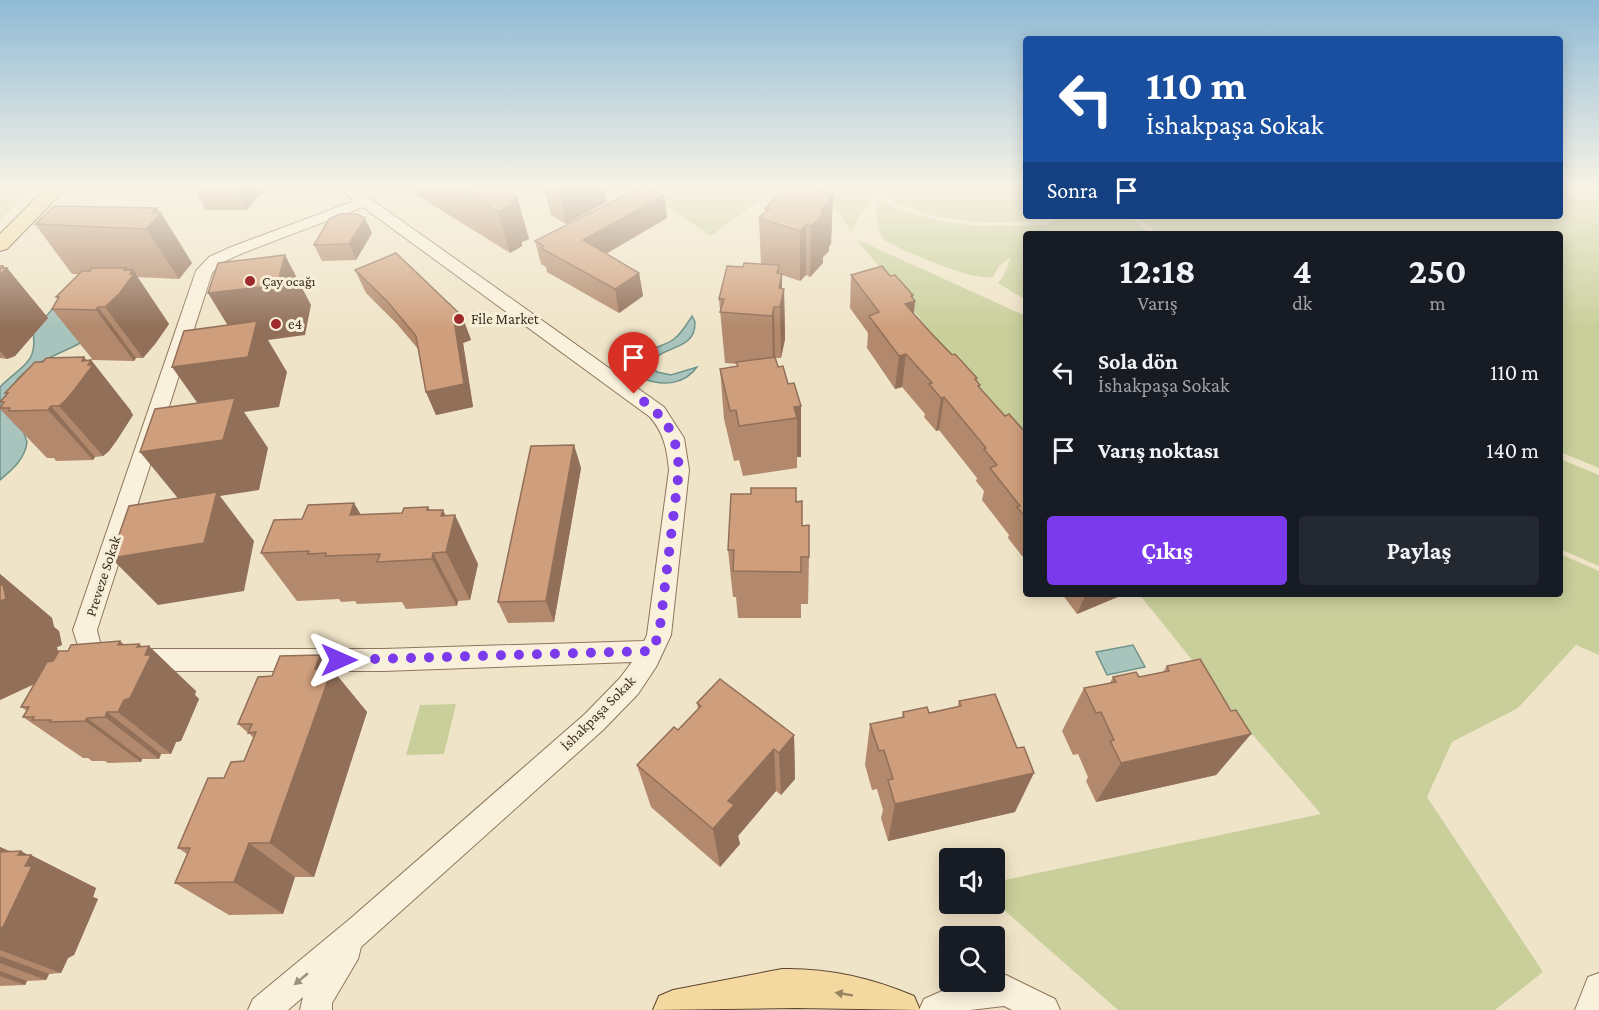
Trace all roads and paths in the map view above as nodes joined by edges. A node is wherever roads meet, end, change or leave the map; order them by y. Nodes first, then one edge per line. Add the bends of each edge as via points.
1 (11, 234) edge
2 (279, 234) edge
3 (409, 234) edge
4 (0, 245) edge
5 (651, 651) junction
6 (361, 928) junction
7 (1599, 988) edge
8 (264, 1010) edge
9 (315, 1010) edge
10 (673, 1010) edge
11 (900, 1010) edge
12 (934, 1010) edge
13 (1044, 1010) edge
14 (1591, 1010) edge

1 - 4 main road
2 - 5 street, Preveze Sokak via 215,260 204,271 85,630 89,648 104,659 140,660 383,660
3 - 5 street, İshakpaşa Sokak via 649,406 671,428 679,470 659,635
5 - 6 street, İshakpaşa Sokak via 629,686 594,722
6 -> 8 street
6 - 9 street via 339,960
7 - 14 street
11 -> 10 main road via 843,993 784,989
12 - 13 street via 971,994 1006,990

